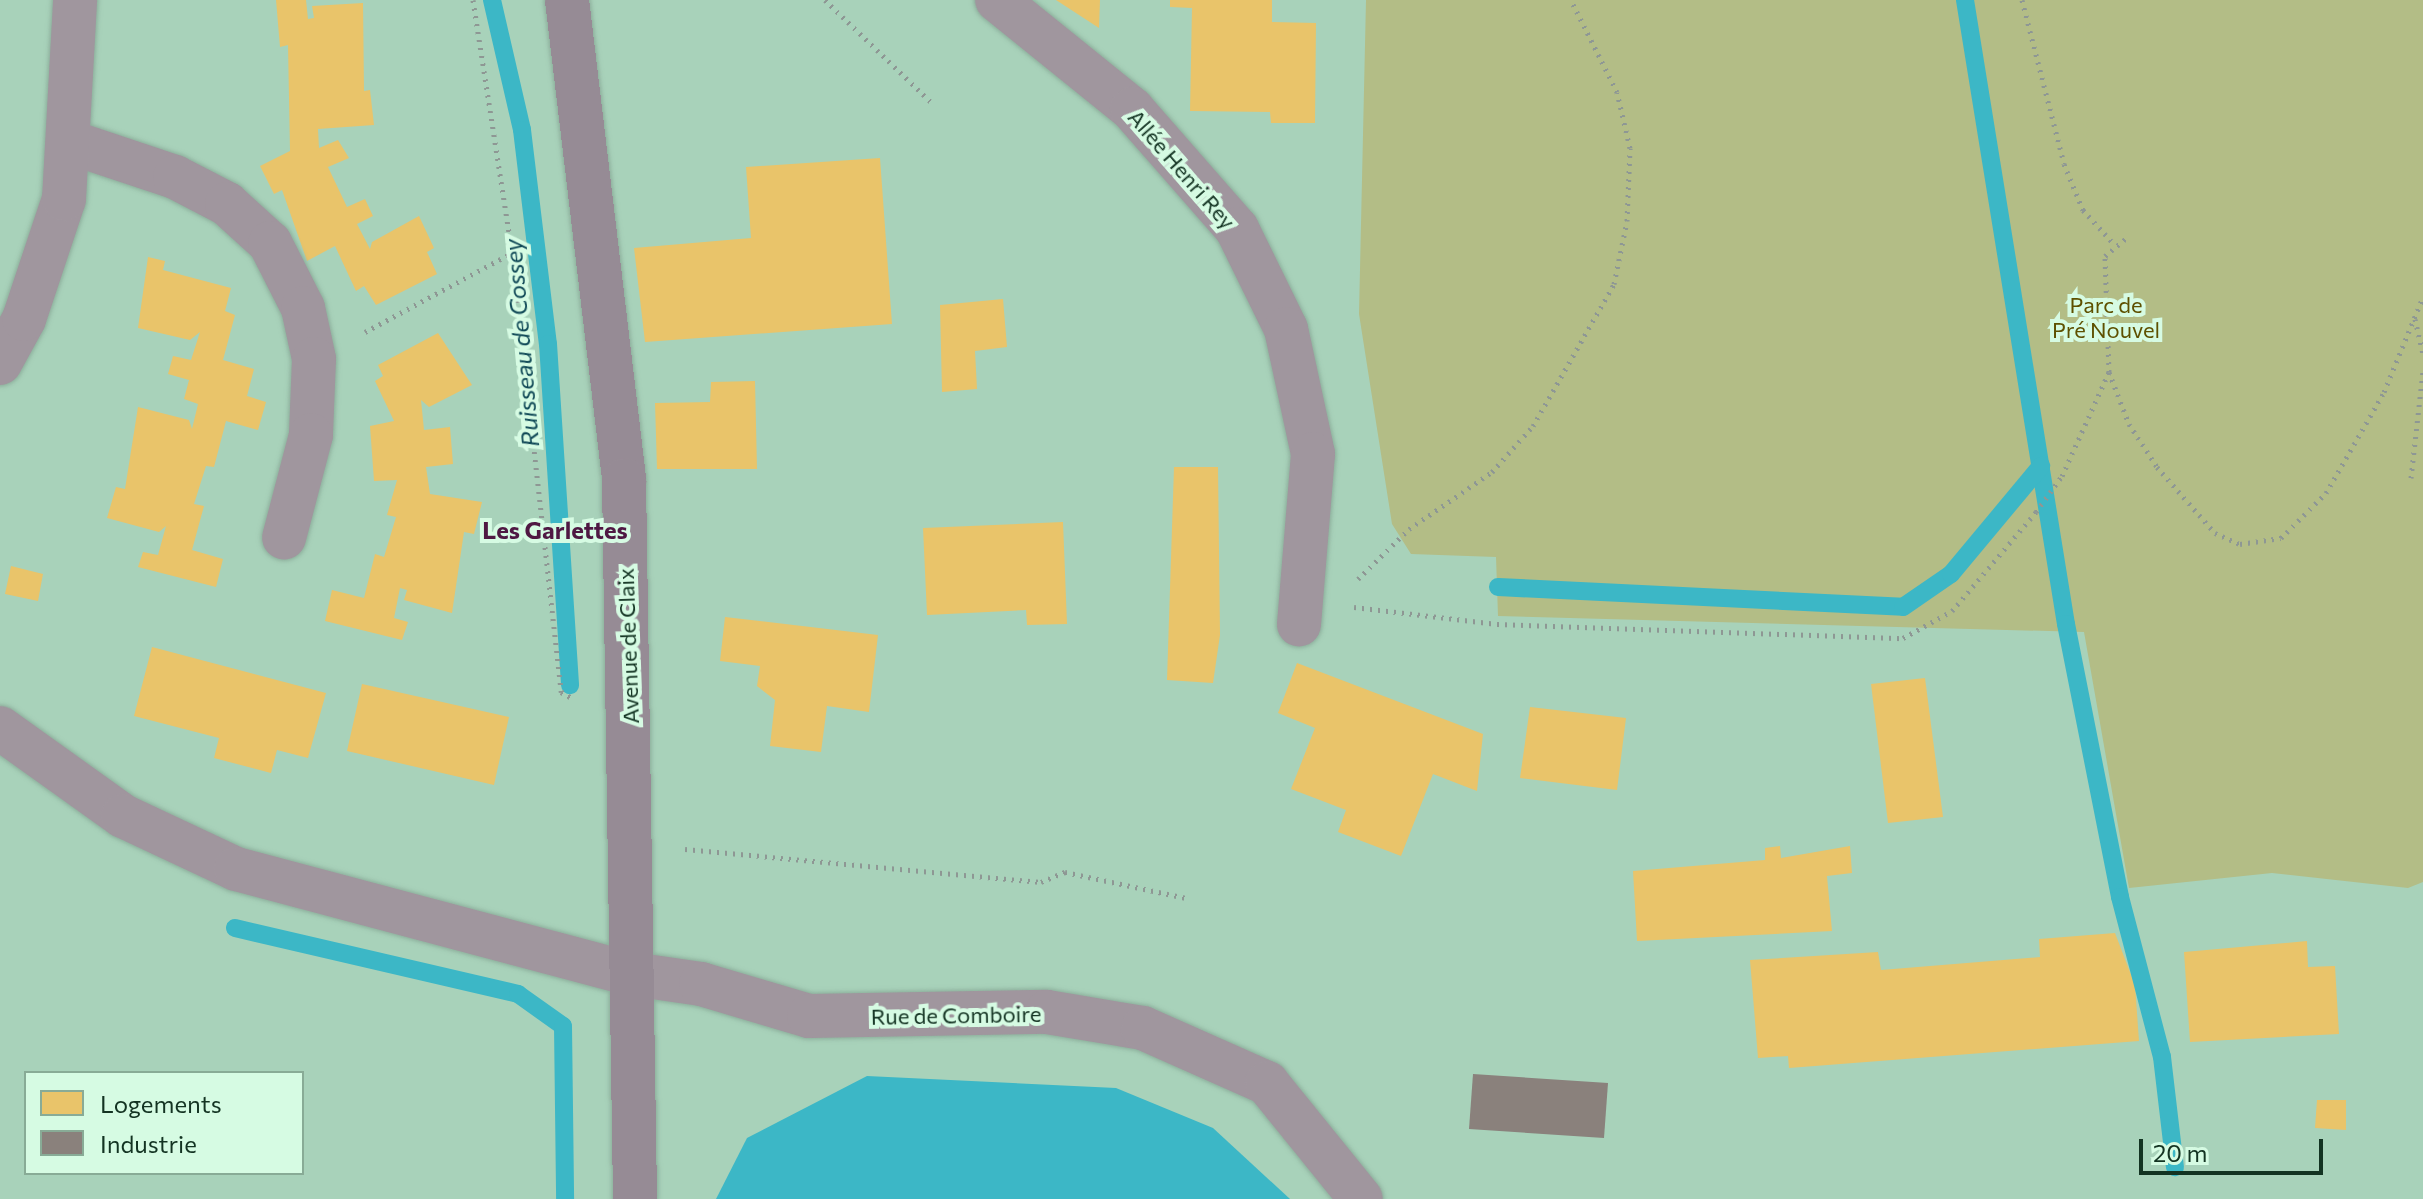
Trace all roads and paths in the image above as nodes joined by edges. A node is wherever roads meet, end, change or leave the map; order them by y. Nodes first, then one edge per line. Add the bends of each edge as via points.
1 (75, 0) edge
2 (473, 0) edge
3 (567, 0) edge
4 (825, 0) edge
5 (997, 0) edge
6 (1571, 0) edge
7 (2022, 0) edge
8 (933, 104) dead end
9 (70, 142) junction
10 (2129, 236) dead end
11 (2114, 244) junction
12 (512, 253) junction
13 (2423, 297) edge
14 (2415, 318) junction
15 (2423, 353) edge
16 (314, 359) junction
17 (0, 363) edge
18 (2423, 371) edge
19 (2109, 372) junction
20 (2411, 478) dead end
21 (284, 538) dead end
22 (1316, 614) junction
23 (581, 703) dead end
24 (0, 728) edge
25 (635, 847) junction
26 (1186, 898) dead end
27 (632, 974) junction
28 (635, 1199) edge
29 (1361, 1199) edge

1 - 9 street
2 - 12 path
3 - 25 main road, Avenue de Claix via 624,480
4 - 8 path
5 - 22 street, Allée Henri Rey via 1132,109 1237,229 1286,329 1313,454
6 - 22 path via 1617,92 1630,148 1627,221 1614,284 1533,426 1492,472 1409,529
7 - 11 path via 2064,164 2083,210
9 - 16 street via 175,177 249,224 270,243 303,308
9 - 17 street via 64,199 24,319
10 - 11 path
11 - 19 path via 2104,271
12 - 16 path
12 - 23 path via 561,692
13 - 14 path
14 - 15 path
14 - 19 path via 2384,392 2326,493 2281,538 2258,544 2215,533 2180,496 2129,424
16 - 21 street via 311,435
18 - 20 path
19 - 22 path via 2062,476 2036,512 1952,611 1903,638
24 - 27 street, Rue de Comboire via 123,816 236,869
25 - 26 path via 1041,882 1065,872
25 - 27 main road, Avenue de Claix
27 - 28 main road, Avenue de Claix
27 - 29 street, Rue de Comboire via 701,984 809,1016 1047,1012 1143,1028 1267,1083

